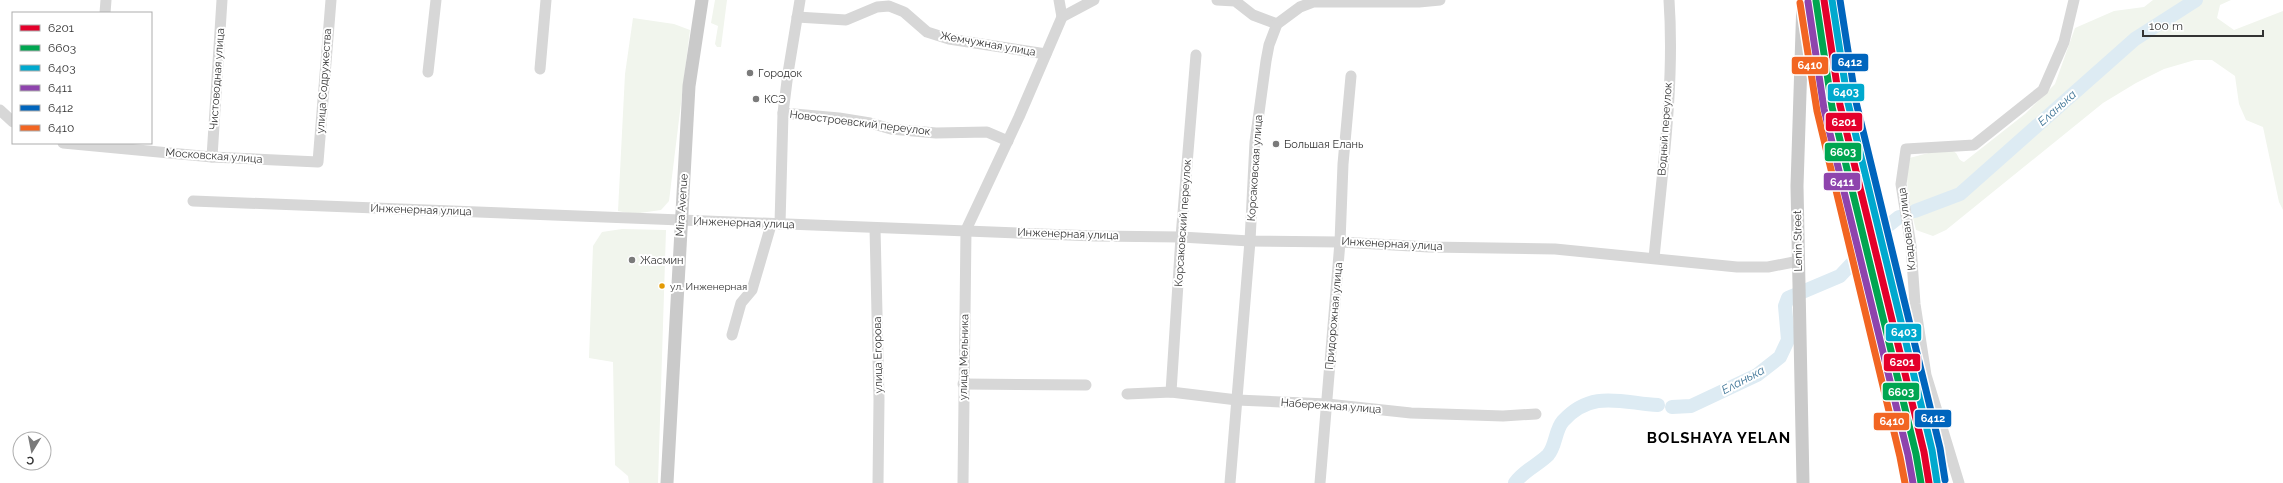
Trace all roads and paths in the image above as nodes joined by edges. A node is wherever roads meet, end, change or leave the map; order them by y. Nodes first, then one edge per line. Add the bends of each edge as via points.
1 (106, 0) edge
2 (222, 0) edge
3 (331, 0) edge
4 (436, 0) edge
5 (546, 0) edge
6 (702, 0) edge
7 (800, 0) edge
8 (1059, 0) edge
9 (1094, 0) edge
10 (1218, 0) edge
11 (1440, 0) edge
12 (1669, 0) edge
13 (1803, 0) edge
14 (2074, 0) edge
15 (105, 12) edge
16 (797, 17) junction
17 (1062, 17) junction
18 (1277, 24) junction
19 (1046, 54) junction
20 (1196, 55) dead end
21 (540, 69) dead end
22 (428, 72) dead end
23 (1351, 76) dead end
24 (0, 110) edge
25 (783, 113) junction
26 (12, 121) edge
27 (1008, 141) junction
28 (80, 144) edge
29 (96, 145) edge
30 (212, 158) junction
31 (318, 162) joint
32 (193, 201) dead end
33 (681, 220) junction
34 (776, 224) junction
35 (875, 228) junction
36 (966, 230) junction
37 (1181, 237) junction
38 (1250, 240) junction
39 (1340, 242) junction
40 (1654, 258) junction
41 (1799, 261) junction
42 (732, 335) dead end
43 (963, 384) junction
44 (1086, 384) dead end
45 (1171, 392) junction
46 (1127, 394) dead end
47 (1237, 400) junction
48 (1326, 404) junction
49 (1536, 414) dead end
50 (667, 483) edge
51 (878, 483) edge
52 (963, 483) edge
53 (1230, 483) edge
54 (1320, 483) edge
55 (1803, 483) edge
56 (1959, 483) edge

1 - 15 street
2 - 30 street, Чистоводная улица
3 - 31 street, улица Содружества
4 - 22 street
5 - 21 street
6 - 33 main road, Mira Avenue via 689,86
7 - 16 street
8 - 17 street
9 - 17 street
10 - 18 street via 1235,1 1253,16
11 - 18 street via 1313,2 1300,7
12 - 40 street, Водный переулок via 1671,24 1666,135
13 - 41 main road, Lenin Street via 1797,186
14 - 56 street, Кладовая улица via 2064,42 2043,90 1974,145 1906,149 1902,184 1911,246 1914,304 1926,375
16 - 19 street, Жемчужная улица via 846,20 877,7 889,6 904,12 927,32 949,39
16 - 25 street
17 - 19 street
18 - 38 street, Корсаковская улица via 1269,46 1255,142
19 - 27 street
20 - 37 street, Корсаковский переулок
23 - 39 street, Придорожная улица via 1343,164
24 - 26 street
25 - 27 street, Новостроевский переулок via 840,118 891,129 986,132
25 - 34 street
27 - 36 street
28 - 29 street, Московская улица
29 - 30 street, Московская улица
30 - 31 street, Московская улица
32 - 33 street, Инженерная улица
33 - 34 street, Инженерная улица
33 - 50 main road, Mira Avenue
34 - 35 street, Инженерная улица
34 - 42 street via 752,290 741,303
35 - 36 street, Инженерная улица
35 - 51 street, улица Егорова
36 - 37 street, Инженерная улица
36 - 43 street, улица Мельника
37 - 38 street, Инженерная улица
37 - 45 street, Корсаковский переулок
38 - 39 street, Инженерная улица
38 - 47 street, Корсаковская улица
39 - 40 street, Инженерная улица via 1429,247 1555,249
39 - 48 street, Придорожная улица
40 - 41 street, Инженерная улица via 1737,268 1768,267
41 - 55 main road, Lenin Street
43 - 44 street
43 - 52 street, улица Мельника
45 - 46 street, Набережная улица
45 - 47 street, Набережная улица
47 - 48 street, Набережная улица
47 - 53 street, Корсаковская улица
48 - 49 street, Набережная улица via 1411,413 1503,416
48 - 54 street, Придорожная улица

